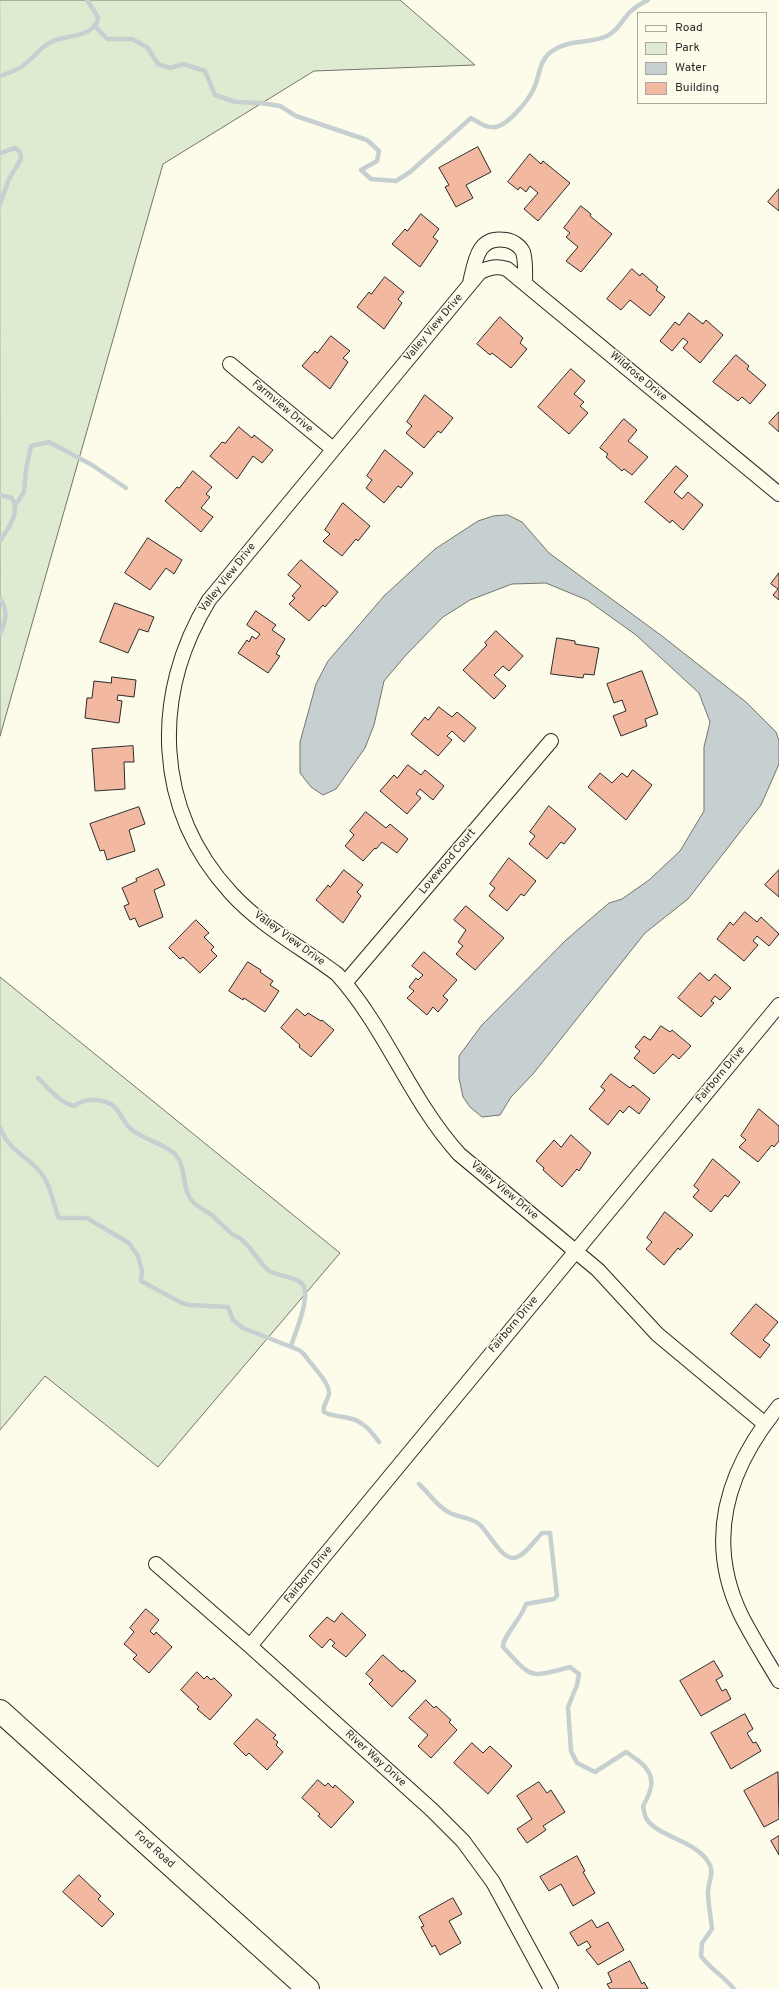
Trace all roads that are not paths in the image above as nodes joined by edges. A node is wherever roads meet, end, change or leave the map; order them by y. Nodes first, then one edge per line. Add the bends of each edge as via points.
1 (493, 267) joint
2 (526, 284) junction
3 (469, 286) junction
4 (230, 364) dead end
5 (333, 449) junction
6 (779, 494) edge
7 (551, 742) dead end
8 (345, 983) junction
9 (779, 1005) edge
10 (576, 1250) junction
11 (779, 1406) edge
12 (765, 1424) junction
13 (156, 1564) dead end
14 (250, 1646) junction
15 (779, 1681) edge
16 (0, 1711) edge
17 (308, 1989) edge
18 (551, 1989) edge

1 - 2 street, Wildrose Drive via 507,269
1 - 3 street, Valley View Drive via 480,272
2 - 3 street via 523,253 518,245 510,240 499,238 483,245 477,254
2 - 6 street, Wildrose Drive
3 - 5 street, Valley View Drive
4 - 5 street, Farmview Drive
5 - 8 street, Valley View Drive via 221,584 198,617 184,647 175,677 169,709 168,739 176,792 188,828 214,873 254,915 337,974
7 - 8 street, Lovewood Court
8 - 10 street, Valley View Drive via 367,1012 427,1113 446,1139 472,1165
9 - 10 street, Fairborn Drive
10 - 12 street, Valley View Drive via 657,1334
10 - 14 street, Fairborn Drive
11 - 12 street
12 - 15 street via 737,1469 728,1498 724,1537 727,1572 741,1614
13 - 14 street, River Way Drive
14 - 18 street, River Way Drive via 463,1841 493,1882
16 - 17 main road, Ford Road

